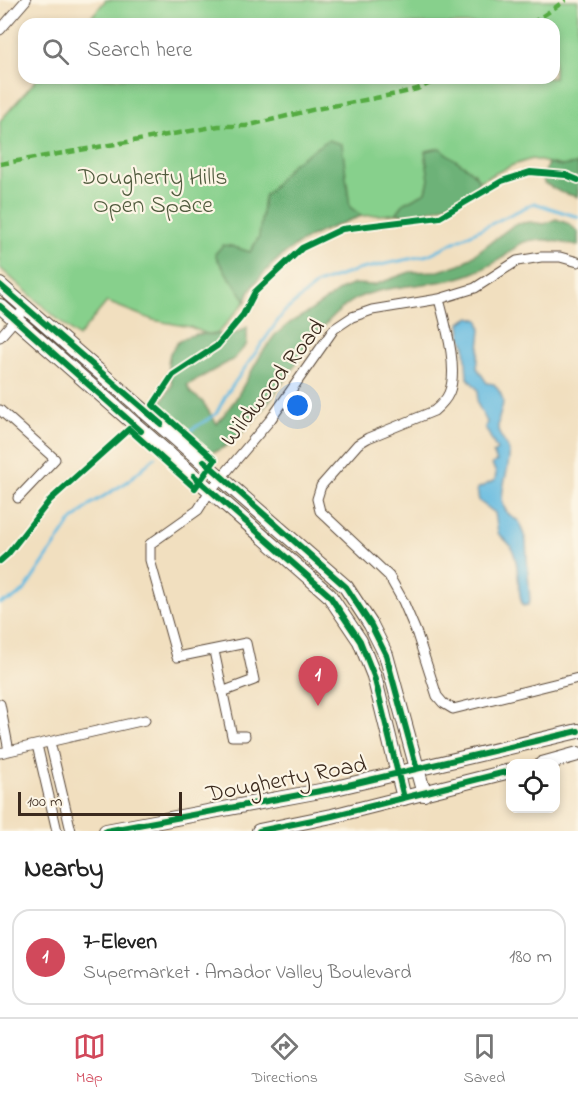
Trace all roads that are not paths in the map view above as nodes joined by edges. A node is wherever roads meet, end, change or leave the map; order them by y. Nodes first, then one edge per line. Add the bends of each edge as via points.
1 (26, 0) edge
2 (0, 30) edge
3 (578, 262) edge
4 (0, 285) edge
5 (439, 299) junction
6 (0, 306) edge
7 (26, 307) junction
8 (15, 319) junction
9 (0, 336) edge
10 (0, 410) edge
11 (222, 477) junction
12 (210, 491) junction
13 (18, 498) dead end
14 (214, 651) junction
15 (578, 678) edge
16 (222, 692) junction
17 (0, 704) edge
18 (145, 720) dead end
19 (578, 730) edge
20 (245, 736) dead end
21 (50, 742) junction
22 (37, 745) junction
23 (5, 752) edge
24 (578, 754) edge
25 (560, 759) edge
26 (417, 769) junction
27 (506, 772) edge
28 (398, 774) junction
29 (424, 794) junction
30 (404, 798) junction
31 (57, 831) edge
32 (71, 831) edge
33 (106, 831) edge
34 (259, 831) edge

1 - 2 street
3 - 5 street, Wildwood Road via 561,257 517,261 475,288
4 - 7 street
5 - 11 street, Wildwood Road via 372,310 352,317 334,330 271,419
5 - 15 street via 448,338 450,392 434,411 358,444 321,486 317,499 320,511 389,576 417,634 443,704 453,709
6 - 8 street
7 - 8 street
7 - 11 street
8 - 9 street
8 - 12 street
10 - 13 street via 55,459
11 - 12 street, Wildwood Road
11 - 26 street via 346,587 386,655
12 - 14 street, Wildwood Road via 198,510 150,544 150,560 177,657
12 - 28 street via 329,595 360,641 374,676
14 - 16 street
14 - 16 street via 246,643 254,680
16 - 20 street via 232,736
17 - 23 street
18 - 21 street
19 - 26 street, Dougherty Road
21 - 22 street
21 - 32 street
22 - 23 street
22 - 31 street
24 - 25 street
26 - 28 street, Dougherty Road
26 - 29 street
27 - 29 street, Dougherty Road
28 - 30 street
28 - 33 street, Dougherty Road
29 - 30 street, Dougherty Road
30 - 34 street, Dougherty Road

